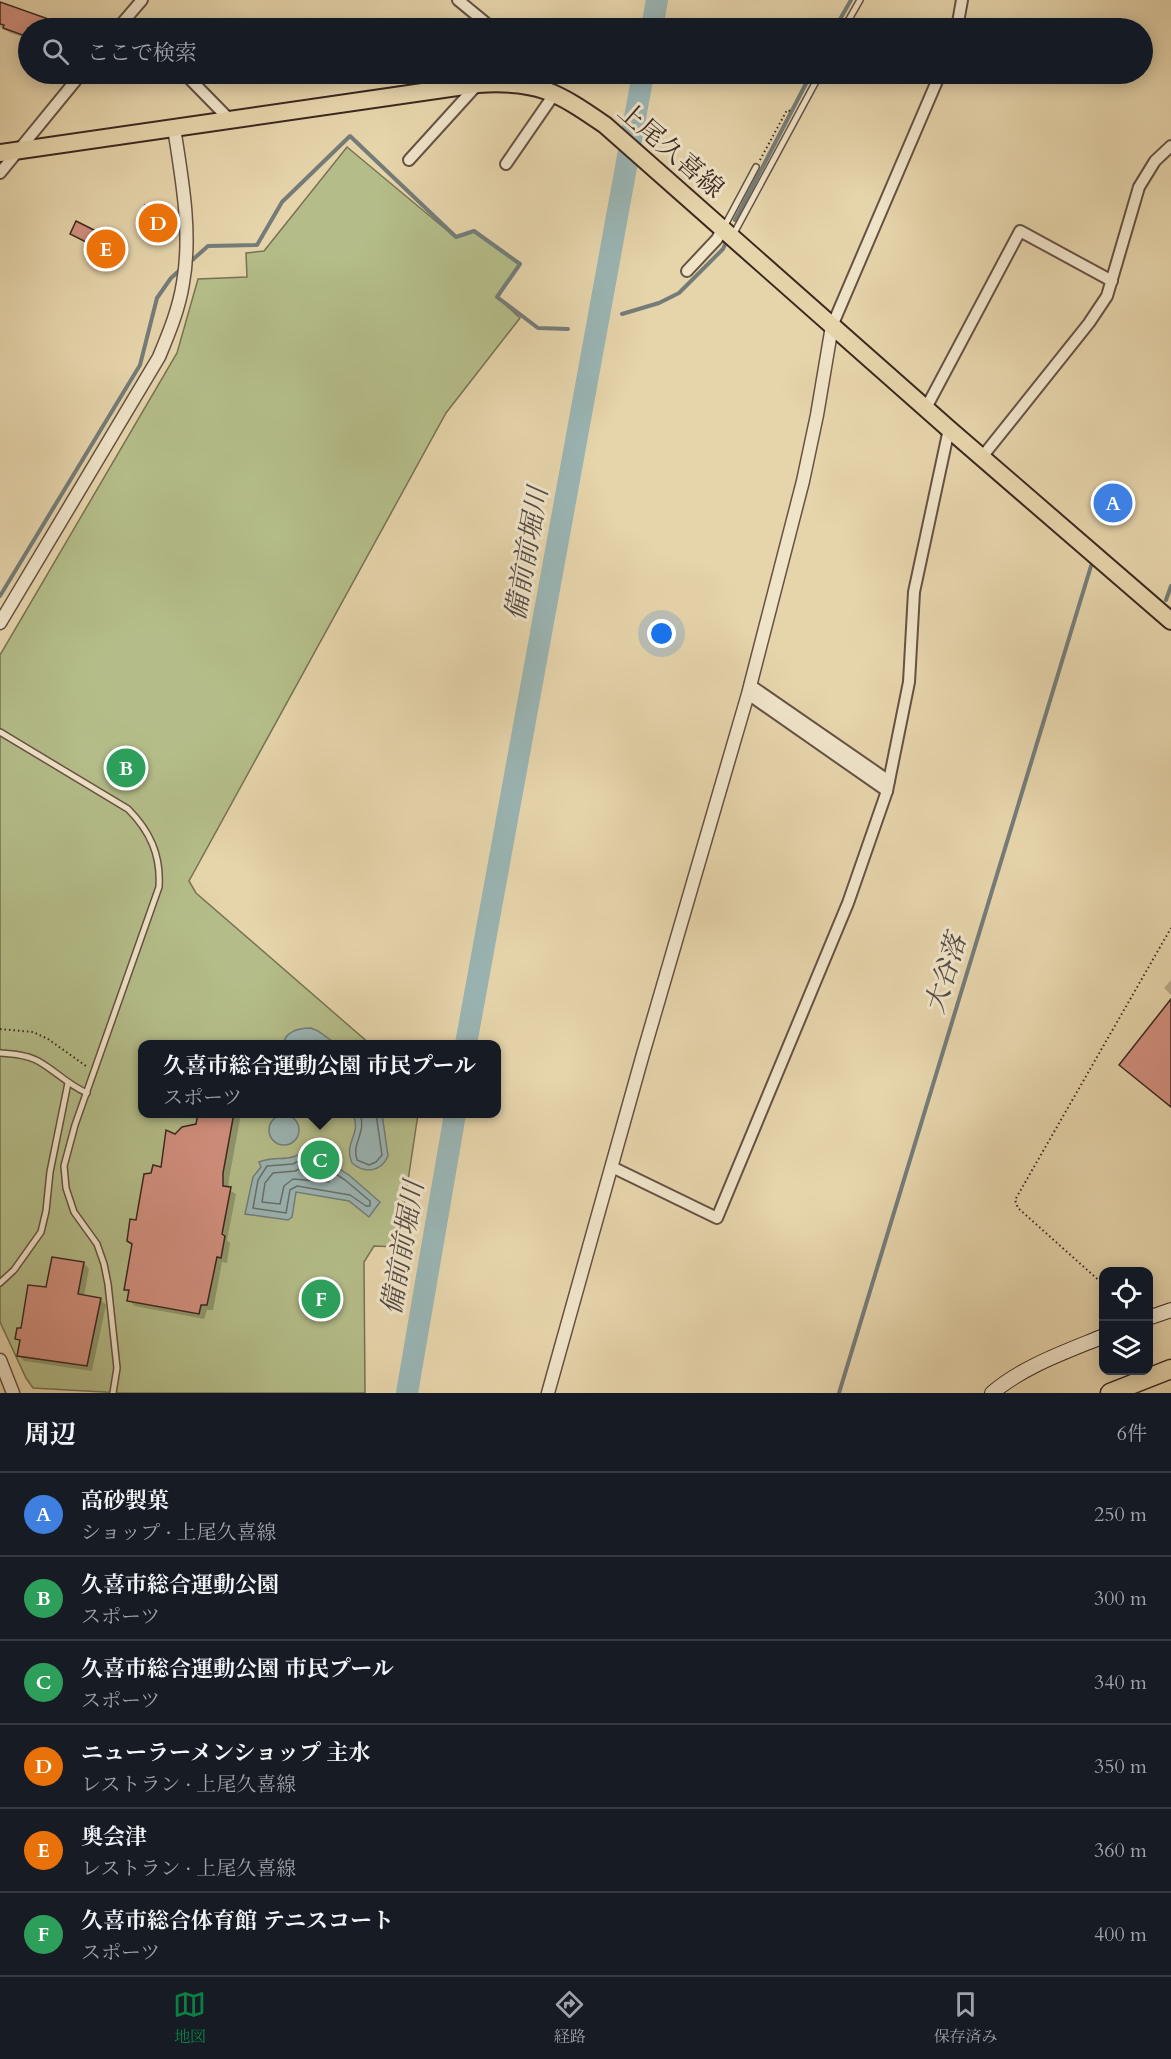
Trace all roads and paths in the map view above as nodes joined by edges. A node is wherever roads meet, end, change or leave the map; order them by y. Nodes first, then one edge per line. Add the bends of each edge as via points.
1 (142, 0) edge
2 (458, 0) edge
3 (860, 0) edge
4 (962, 0) edge
5 (127, 18) edge
6 (480, 18) edge
7 (850, 18) edge
8 (959, 18) edge
9 (72, 84) edge
10 (194, 84) edge
11 (478, 84) joint
12 (507, 84) edge
13 (541, 84) edge
14 (814, 84) edge
15 (936, 84) edge
16 (548, 91) junction
17 (787, 110) dead end
18 (230, 120) junction
19 (174, 128) junction
20 (1171, 146) edge
21 (8, 152) edge
22 (409, 160) dead end
23 (506, 164) dead end
24 (756, 167) joint
25 (0, 173) edge
26 (728, 232) junction
27 (687, 272) dead end
28 (1112, 281) junction
29 (832, 326) junction
30 (926, 408) junction
31 (949, 429) junction
32 (982, 457) junction
33 (1171, 621) edge
34 (0, 623) edge
35 (749, 690) junction
36 (0, 732) edge
37 (888, 786) junction
38 (1171, 928) edge
39 (0, 1029) edge
40 (0, 1053) edge
41 (94, 1071) junction
42 (68, 1083) junction
43 (87, 1093) junction
44 (612, 1167) junction
45 (1099, 1281) edge
46 (0, 1283) edge
47 (1171, 1310) edge
48 (1153, 1317) edge
49 (1099, 1338) edge
50 (0, 1360) edge
51 (1171, 1369) edge
52 (13, 1393) edge
53 (113, 1393) edge
54 (548, 1393) edge
55 (992, 1393) edge
56 (1110, 1393) edge

1 - 5 street
2 - 6 street
3 - 7 lane
4 - 8 street
9 - 21 street
10 - 18 street
11 - 18 main road, 上尾久喜線
11 - 22 street
12 - 16 main road, 上尾久喜線
13 - 16 street
14 - 26 lane
15 - 29 street
16 - 23 street
16 - 26 main road, 上尾久喜線 via 576,105 617,136
17 - 24 path
18 - 19 main road, 上尾久喜線
19 - 21 main road, 上尾久喜線
19 - 34 street via 182,178 186,258 172,326 159,357
20 - 28 street via 1155,161 1139,186
21 - 25 street
24 - 26 lane
26 - 27 street
26 - 29 main road, 上尾久喜線
28 - 30 street via 1020,231
28 - 32 street via 1089,323
29 - 30 main road, 上尾久喜線
29 - 35 street via 803,481
30 - 31 main road, 上尾久喜線
31 - 32 main road, 上尾久喜線
31 - 37 street via 914,592 909,682
32 - 33 main road, 上尾久喜線
35 - 37 street
35 - 44 street
36 - 41 lane via 128,808 149,834 157,855 159,887
37 - 44 street via 848,903 717,1218
38 - 45 path via 1015,1200 1018,1208
39 - 41 path via 33,1032
40 - 42 lane via 38,1061
41 - 43 lane
42 - 43 lane
42 - 46 lane via 41,1232
43 - 53 lane via 64,1166 74,1212 97,1244 104,1264 117,1368
44 - 54 street
47 - 48 main road
49 - 55 main road via 1012,1377
50 - 52 street
51 - 56 highway

